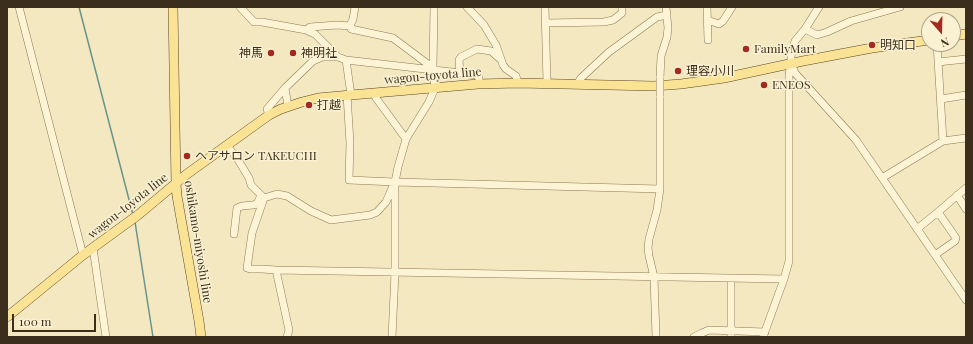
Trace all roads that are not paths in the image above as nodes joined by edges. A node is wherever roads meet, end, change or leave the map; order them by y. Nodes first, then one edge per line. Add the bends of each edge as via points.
1 (19, 7) edge
2 (174, 7) edge
3 (240, 7) edge
4 (355, 7) edge
5 (434, 7) edge
6 (467, 7) edge
7 (545, 7) edge
8 (622, 7) edge
9 (666, 7) edge
10 (707, 7) edge
11 (732, 7) edge
12 (819, 7) edge
13 (900, 7) edge
14 (668, 15) junction
15 (707, 20) junction
16 (545, 23) junction
17 (350, 26) junction
18 (805, 29) junction
19 (306, 30) junction
20 (708, 40) dead end
21 (921, 41) edge
22 (937, 52) edge
23 (330, 54) junction
24 (500, 59) junction
25 (966, 59) edge
26 (346, 60) junction
27 (938, 62) junction
28 (791, 63) junction
29 (433, 69) junction
30 (460, 73) junction
31 (518, 82) junction
32 (547, 83) junction
33 (480, 84) junction
34 (577, 84) junction
35 (285, 88) junction
36 (435, 88) junction
37 (374, 93) junction
38 (349, 95) junction
39 (966, 95) edge
40 (941, 99) junction
41 (288, 106) junction
42 (269, 116) junction
43 (966, 138) edge
44 (406, 139) junction
45 (943, 141) junction
46 (227, 146) junction
47 (882, 178) junction
48 (395, 182) junction
49 (176, 184) junction
50 (966, 188) edge
51 (660, 189) junction
52 (957, 195) junction
53 (263, 196) junction
54 (966, 209) edge
55 (938, 212) junction
56 (917, 229) junction
57 (234, 234) dead end
58 (93, 248) junction
59 (83, 255) junction
60 (935, 255) junction
61 (276, 270) junction
62 (394, 273) junction
63 (654, 277) junction
64 (731, 279) junction
65 (784, 279) junction
66 (963, 289) edge
67 (966, 300) edge
68 (7, 317) edge
69 (731, 334) edge
70 (764, 334) edge
71 (106, 337) edge
72 (201, 337) edge
73 (287, 337) edge
74 (392, 337) edge
75 (656, 337) edge
76 (694, 337) edge

1 - 59 street
2 - 49 main road, oshikamo-miyoshi line
3 - 19 street via 254,22
4 - 17 street
5 - 29 street
6 - 24 street via 484,25 496,45
7 - 16 street
8 - 16 street via 622,13 613,20 604,22
9 - 14 street
10 - 15 street
11 - 15 street via 719,24
12 - 18 street
13 - 18 street via 827,32 817,34
14 - 34 street via 657,17 609,52
14 - 51 street, bridge via 667,37 661,56
15 - 20 street
16 - 32 street
17 - 19 street via 310,27
17 - 29 street via 351,29 394,38
18 - 28 street via 795,41
19 - 23 street via 315,34
21 - 28 main road, wagou-toyota line
22 - 27 street
23 - 26 street
23 - 35 street via 313,61
24 - 30 street via 491,51 477,48 461,57
24 - 31 street via 506,69 516,76
25 - 27 street
26 - 29 street
26 - 38 street
27 - 40 street
28 - 34 main road, wagou-toyota line via 724,78 681,84
28 - 47 street via 795,72 853,136
28 - 65 street via 790,245
29 - 30 street
29 - 36 street
30 - 33 street via 478,76
31 - 32 main road, wagou-toyota line
31 - 33 main road, wagou-toyota line
32 - 34 main road, wagou-toyota line
33 - 36 main road, wagou-toyota line
35 - 41 street
35 - 42 street via 267,109
36 - 37 main road, wagou-toyota line
36 - 44 street
37 - 38 main road, wagou-toyota line
37 - 44 street
38 - 41 main road, wagou-toyota line via 318,98
38 - 48 street via 349,180
39 - 40 street
40 - 45 street
41 - 42 main road, wagou-toyota line
42 - 46 main road, wagou-toyota line
43 - 45 street
44 - 48 street
45 - 47 street
46 - 49 main road, wagou-toyota line
46 - 53 street via 237,158 251,185
47 - 56 street
48 - 51 street
48 - 53 street via 386,202 377,212 331,220 287,196
48 - 62 street
49 - 58 main road, wagou-toyota line
49 - 72 main road, oshikamo-miyoshi line
50 - 52 street
51 - 63 street via 649,239 649,256
52 - 54 street
52 - 55 street
53 - 57 street via 257,204 237,208
53 - 61 street via 252,233 247,268
55 - 56 street
55 - 60 street via 956,238
56 - 60 street
58 - 59 main road, wagou-toyota line
58 - 71 street
59 - 68 main road, wagou-toyota line
60 - 66 street
61 - 62 street
61 - 73 street via 289,330
62 - 63 street
62 - 74 street
63 - 64 street
63 - 75 street
64 - 65 street
64 - 69 street
65 - 70 street
66 - 67 street
69 - 70 street
69 - 76 street via 708,330

